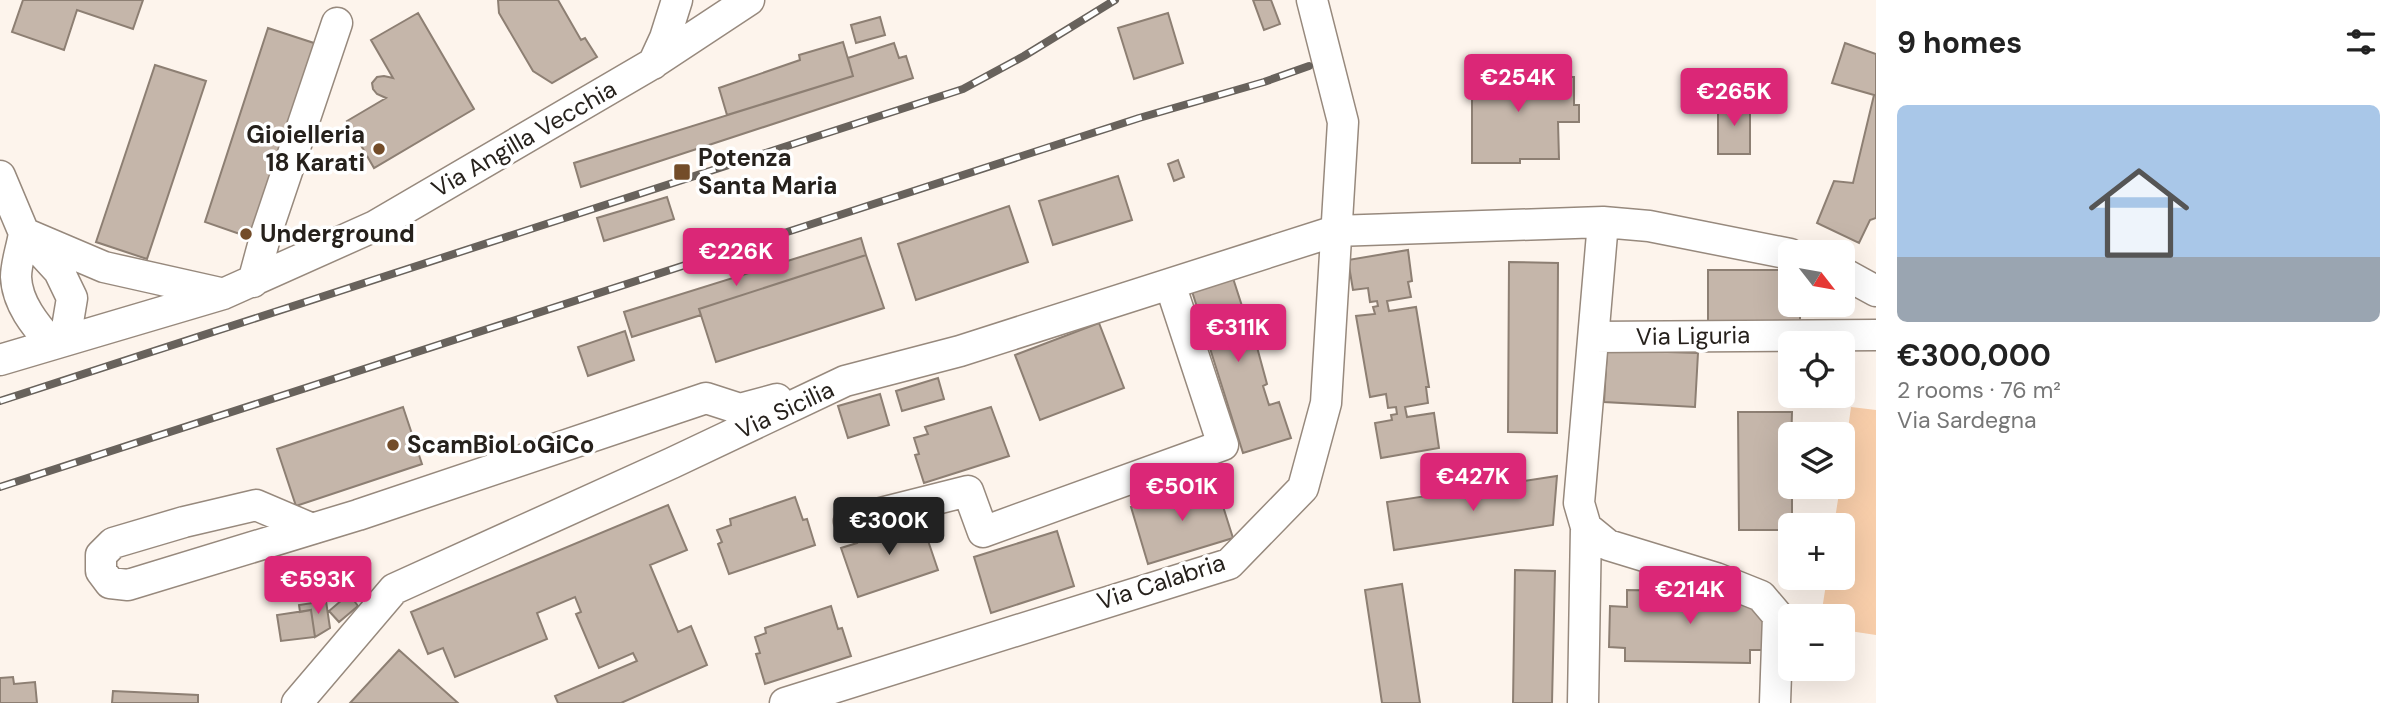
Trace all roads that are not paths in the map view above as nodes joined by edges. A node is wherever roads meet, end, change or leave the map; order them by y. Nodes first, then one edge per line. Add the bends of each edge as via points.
1 (677, 0) edge
2 (750, 0) edge
3 (1312, 0) edge
4 (337, 23) dead end
5 (652, 64) junction
6 (0, 176) edge
7 (1603, 222) junction
8 (1335, 231) junction
9 (24, 233) junction
10 (1778, 252) edge
11 (1855, 270) edge
12 (1876, 273) edge
13 (16, 276) junction
14 (1855, 280) edge
15 (253, 282) junction
16 (1170, 284) junction
17 (1876, 291) edge
18 (223, 294) junction
19 (0, 302) edge
20 (1876, 335) edge
21 (1594, 337) junction
22 (0, 342) edge
23 (50, 345) junction
24 (0, 360) edge
25 (845, 381) junction
26 (1583, 515) junction
27 (849, 521) dead end
28 (310, 528) junction
29 (297, 703) edge
30 (785, 703) edge
31 (1583, 703) edge
32 (1775, 703) edge

1 - 5 street
2 - 5 street, Via Angilla Vecchia
3 - 8 street, Via Calabria via 1343,122
4 - 15 street
5 - 15 street, Via Angilla Vecchia via 375,226
6 - 9 street
7 - 8 street, Via Sicilia
7 - 10 street, Via Sicilia via 1649,226
7 - 21 street
8 - 16 street, Via Sicilia
8 - 30 street, Via Calabria via 1326,403 1303,488 1229,564
9 - 13 street
9 - 18 street via 104,267
9 - 23 street via 59,271 72,298
11 - 12 street
13 - 19 street
13 - 23 street via 21,302
14 - 17 street
15 - 18 street, Via Angilla Vecchia
16 - 25 street, Via Sicilia via 960,351
16 - 27 street via 1223,445 984,532 968,491
18 - 23 street, Via Angilla Vecchia
20 - 21 street, Via Liguria
21 - 26 street
22 - 23 street
23 - 24 street, Via Angilla Vecchia
25 - 28 street via 740,409 706,398
25 - 29 street, Via Sicilia via 394,589
26 - 31 street
26 - 32 street via 1608,545 1761,596 1778,616
28 - 28 street via 256,505 113,543 101,555 102,571 110,583 128,584

